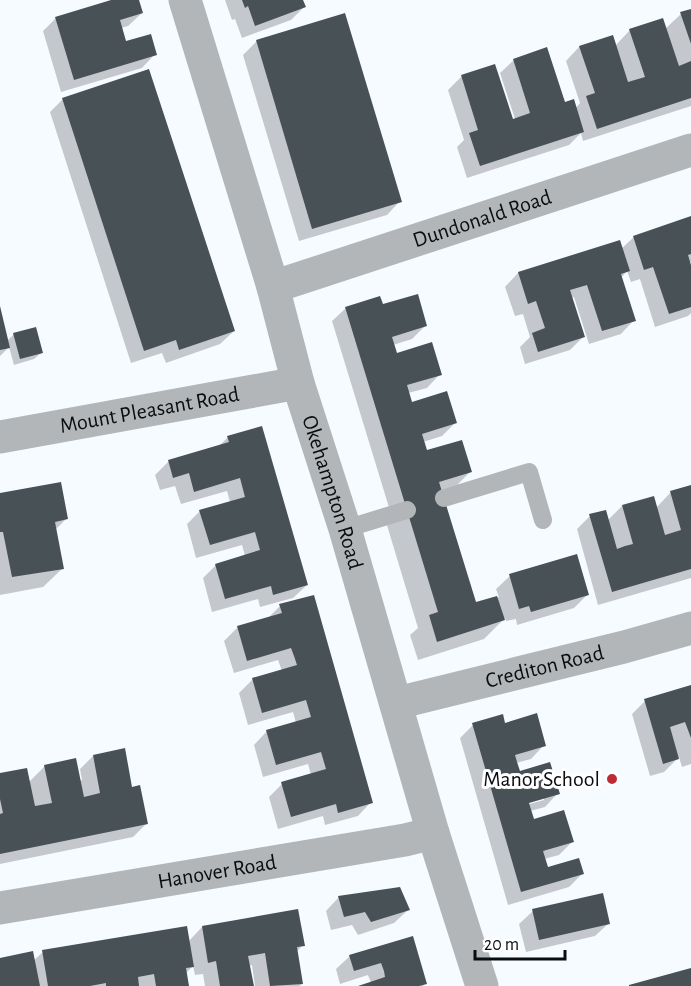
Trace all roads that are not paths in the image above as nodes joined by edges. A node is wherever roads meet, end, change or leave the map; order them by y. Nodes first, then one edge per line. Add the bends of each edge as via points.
1 (186, 0) edge
2 (691, 150) edge
3 (273, 287) junction
4 (297, 383) junction
5 (0, 436) edge
6 (444, 498) dead end
7 (407, 510) dead end
8 (543, 520) dead end
9 (345, 529) junction
10 (691, 628) edge
11 (397, 703) junction
12 (433, 833) junction
13 (0, 908) edge
14 (482, 986) edge

1 - 3 street, Okehampton Road
2 - 3 street, Dundonald Road
3 - 4 street, Okehampton Road
4 - 5 street, Mount Pleasant Road
4 - 9 street, Okehampton Road
6 - 8 lane via 528,472
7 - 9 lane
9 - 11 street, Okehampton Road
10 - 11 street, Crediton Road
11 - 12 street, Okehampton Road
12 - 13 street, Hanover Road
12 - 14 street, Okehampton Road

